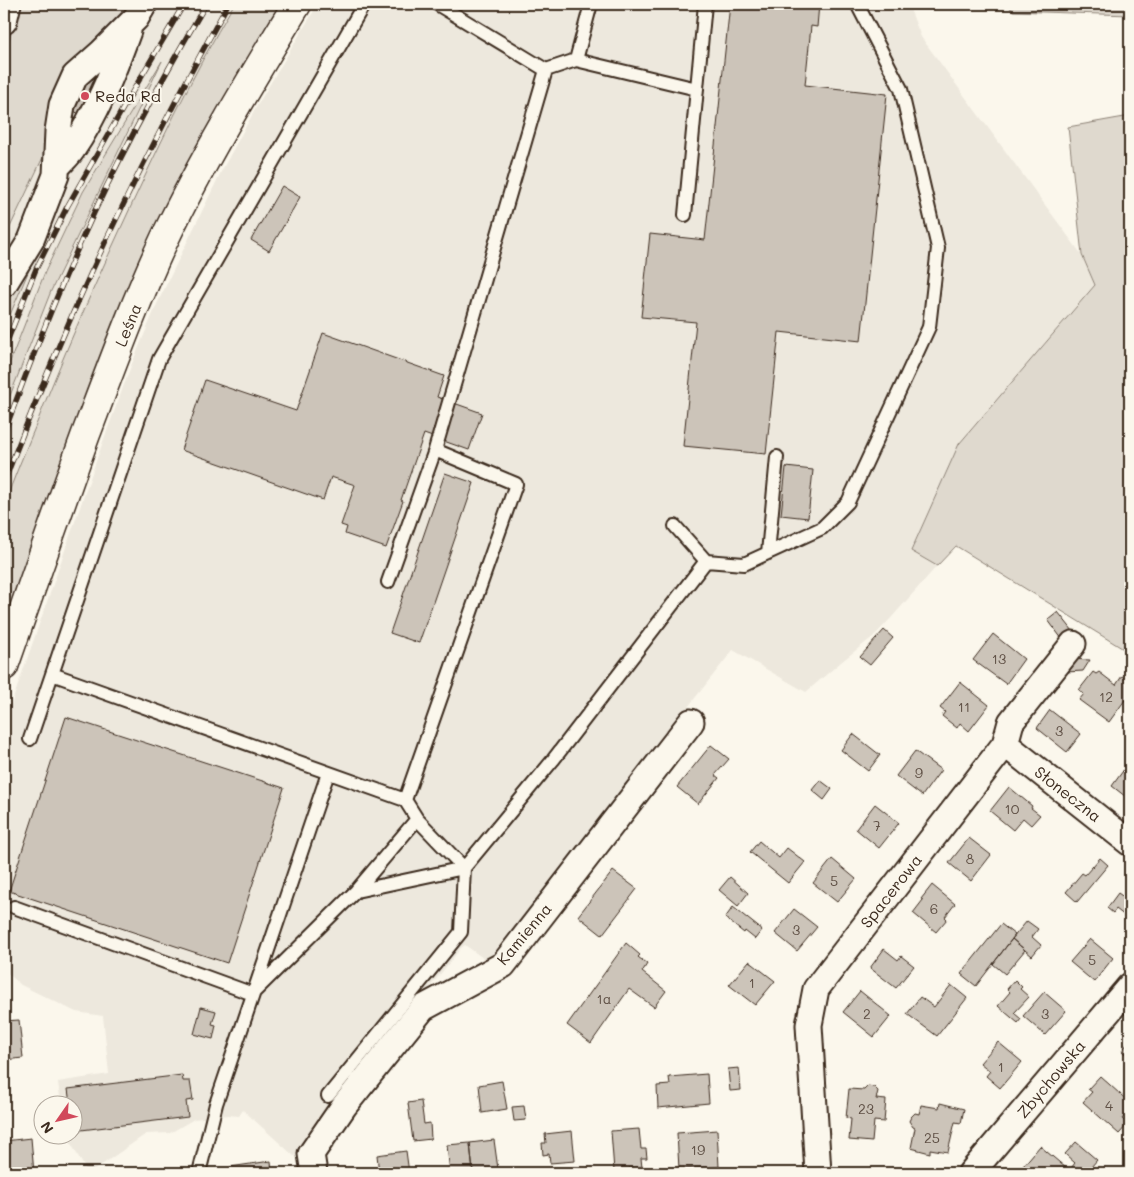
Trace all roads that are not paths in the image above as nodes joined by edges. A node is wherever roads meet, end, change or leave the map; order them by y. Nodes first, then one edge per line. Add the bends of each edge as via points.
1 (8, 4) edge
2 (144, 4) edge
3 (296, 4) edge
4 (364, 4) edge
5 (437, 4) edge
6 (591, 4) edge
7 (705, 4) edge
8 (857, 4) edge
9 (4, 21) edge
10 (576, 60) junction
11 (546, 70) junction
12 (697, 89) junction
13 (685, 215) dead end
14 (4, 284) edge
15 (435, 450) junction
16 (777, 457) dead end
17 (675, 526) dead end
18 (768, 553) junction
19 (706, 561) junction
20 (388, 582) dead end
21 (1073, 644) dead end
22 (4, 666) edge
23 (52, 674) junction
24 (691, 722) dead end
25 (30, 739) dead end
26 (1005, 744) junction
27 (328, 773) junction
28 (405, 800) junction
29 (417, 818) junction
30 (1130, 843) edge
31 (464, 868) junction
32 (356, 891) junction
33 (14, 907) dead end
34 (1130, 986) edge
35 (253, 994) junction
36 (328, 1096) dead end
37 (199, 1173) edge
38 (314, 1173) edge
39 (818, 1173) edge
40 (971, 1173) edge

1 - 9 street
2 - 14 street via 136,18 75,76 62,105 56,176 31,240
3 - 22 street, Leśna via 224,126 160,248 114,357
4 - 23 lane via 159,359
5 - 11 lane
6 - 10 lane
7 - 12 lane
8 - 18 lane via 901,89 938,248 929,327 848,502 822,528
10 - 11 lane
10 - 12 lane
11 - 15 lane
12 - 13 lane
15 - 20 lane
15 - 28 lane via 516,484
16 - 18 lane
17 - 19 lane
18 - 19 lane via 744,564
19 - 31 lane via 553,760
21 - 26 street, Spacerowa via 1011,722
23 - 25 lane
23 - 27 lane
24 - 38 street, Kamienna via 503,964 423,1008 344,1106 311,1154
26 - 30 street, Słoneczna
26 - 39 street, Spacerowa via 816,989 809,1025
27 - 28 lane
27 - 35 lane
28 - 29 lane
29 - 31 lane
29 - 32 lane
31 - 32 lane
31 - 36 lane via 461,932
32 - 35 lane
33 - 35 lane
34 - 40 street, Zbychowska
35 - 37 lane via 216,1104

